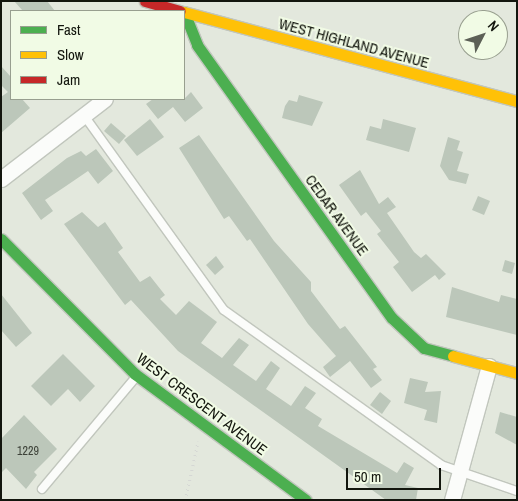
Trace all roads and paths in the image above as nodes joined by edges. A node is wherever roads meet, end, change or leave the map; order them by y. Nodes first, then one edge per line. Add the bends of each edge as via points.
1 (145, 1) edge
2 (176, 10) edge
3 (185, 13) edge
4 (185, 17) edge
5 (104, 100) edge
6 (517, 101) edge
7 (84, 114) junction
8 (1, 179) edge
9 (1, 239) edge
10 (489, 366) junction
11 (517, 373) edge
12 (138, 376) junction
13 (204, 426) junction
14 (460, 473) junction
15 (42, 490) dead end
16 (517, 491) edge
17 (185, 500) edge
18 (306, 500) edge
19 (452, 500) edge

1 - 2 street, WEST HIGHLAND AVENUE
3 - 6 street, WEST HIGHLAND AVENUE
4 - 10 street, CEDAR AVENUE via 197,45 392,318 424,348
5 - 7 street
7 - 8 street
7 - 14 lane via 224,310 441,465
9 - 12 street, WEST CRESCENT AVENUE
10 - 11 street, CEDAR AVENUE
10 - 14 street
12 - 13 street, WEST CRESCENT AVENUE
12 - 15 lane
13 - 17 path via 195,447
13 - 18 street, WEST CRESCENT AVENUE
14 - 16 lane
14 - 19 street

